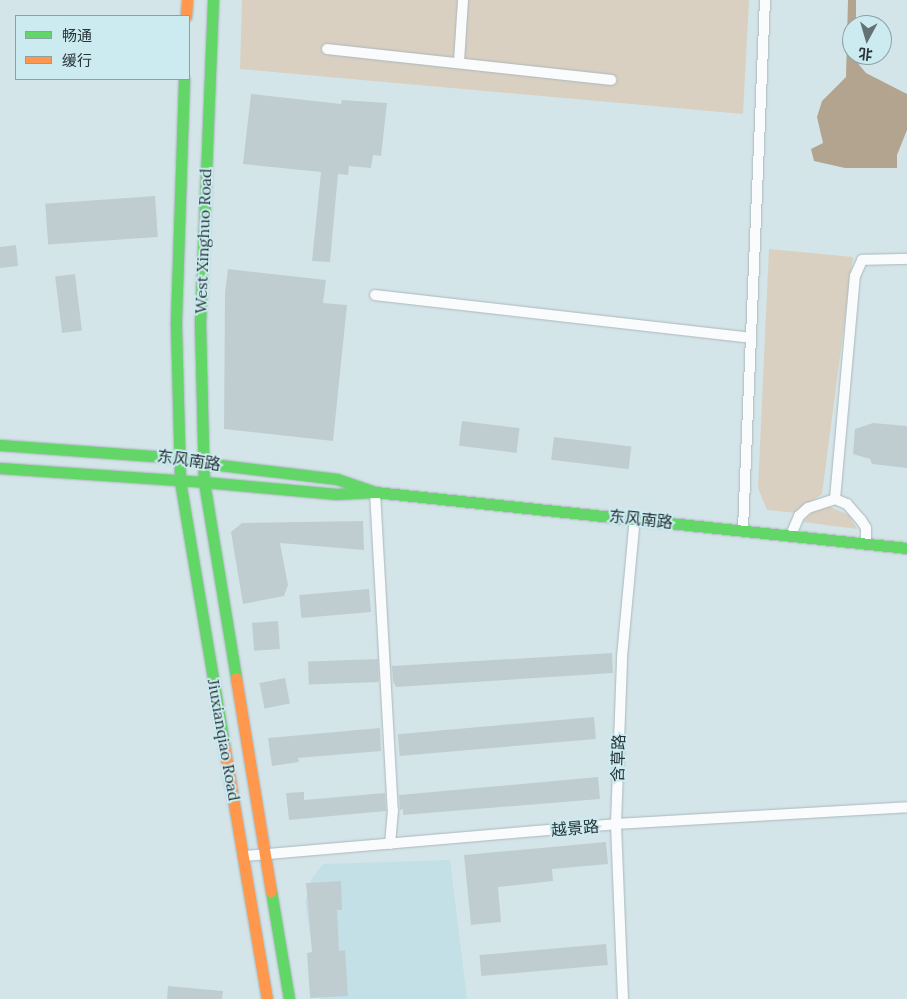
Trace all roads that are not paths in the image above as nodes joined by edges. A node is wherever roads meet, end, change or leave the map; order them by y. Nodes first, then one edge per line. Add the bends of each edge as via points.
1 (186, 0) edge
2 (213, 0) edge
3 (463, 0) edge
4 (765, 0) edge
5 (186, 15) edge
6 (327, 49) dead end
7 (459, 62) junction
8 (184, 80) edge
9 (611, 80) dead end
10 (907, 259) edge
11 (375, 295) dead end
12 (750, 338) junction
13 (0, 445) edge
14 (181, 458) junction
15 (203, 463) junction
16 (0, 468) edge
17 (180, 481) junction
18 (204, 482) junction
19 (375, 492) junction
20 (836, 499) junction
21 (635, 518) junction
22 (743, 529) junction
23 (791, 535) junction
24 (866, 544) junction
25 (907, 548) edge
26 (907, 807) edge
27 (616, 824) junction
28 (390, 844) junction
29 (264, 855) junction
30 (244, 856) junction
31 (267, 999) edge
32 (289, 999) edge
33 (623, 999) edge

1 - 5 main road
2 - 15 main road, West Xinghuo Road via 200,322
3 - 7 street
4 - 12 street
6 - 7 street
7 - 9 street
8 - 14 main road, West Xinghuo Road via 176,325
10 - 20 street via 862,260 855,276
11 - 12 street
12 - 22 street
13 - 14 main road, 东风南路 via 23,444
14 - 15 main road, 东风南路
14 - 17 main road, West Xinghuo Road
15 - 18 main road, West Xinghuo Road
15 - 19 main road, 东风南路 via 356,482
16 - 17 main road, 东风南路
17 - 18 main road, 东风南路
17 - 30 main road, Jiuxianqiao Road
18 - 19 main road, 东风南路 via 336,494
18 - 29 main road, Jiuxianqiao Road
19 - 21 main road, 东风南路
19 - 28 street via 393,810
20 - 23 street via 808,508 799,516
20 - 24 street via 847,504 861,520 866,528
21 - 22 main road, 东风南路
21 - 27 street, 含草路 via 622,657
22 - 23 main road, 东风南路
23 - 24 main road, 东风南路
24 - 25 main road, 东风南路
26 - 27 street, 越景路
27 - 28 street, 越景路
27 - 33 street, 含草路
28 - 29 street, 越景路
29 - 30 street, 越景路
29 - 32 main road, Jiuxianqiao Road
30 - 31 main road, Jiuxianqiao Road

